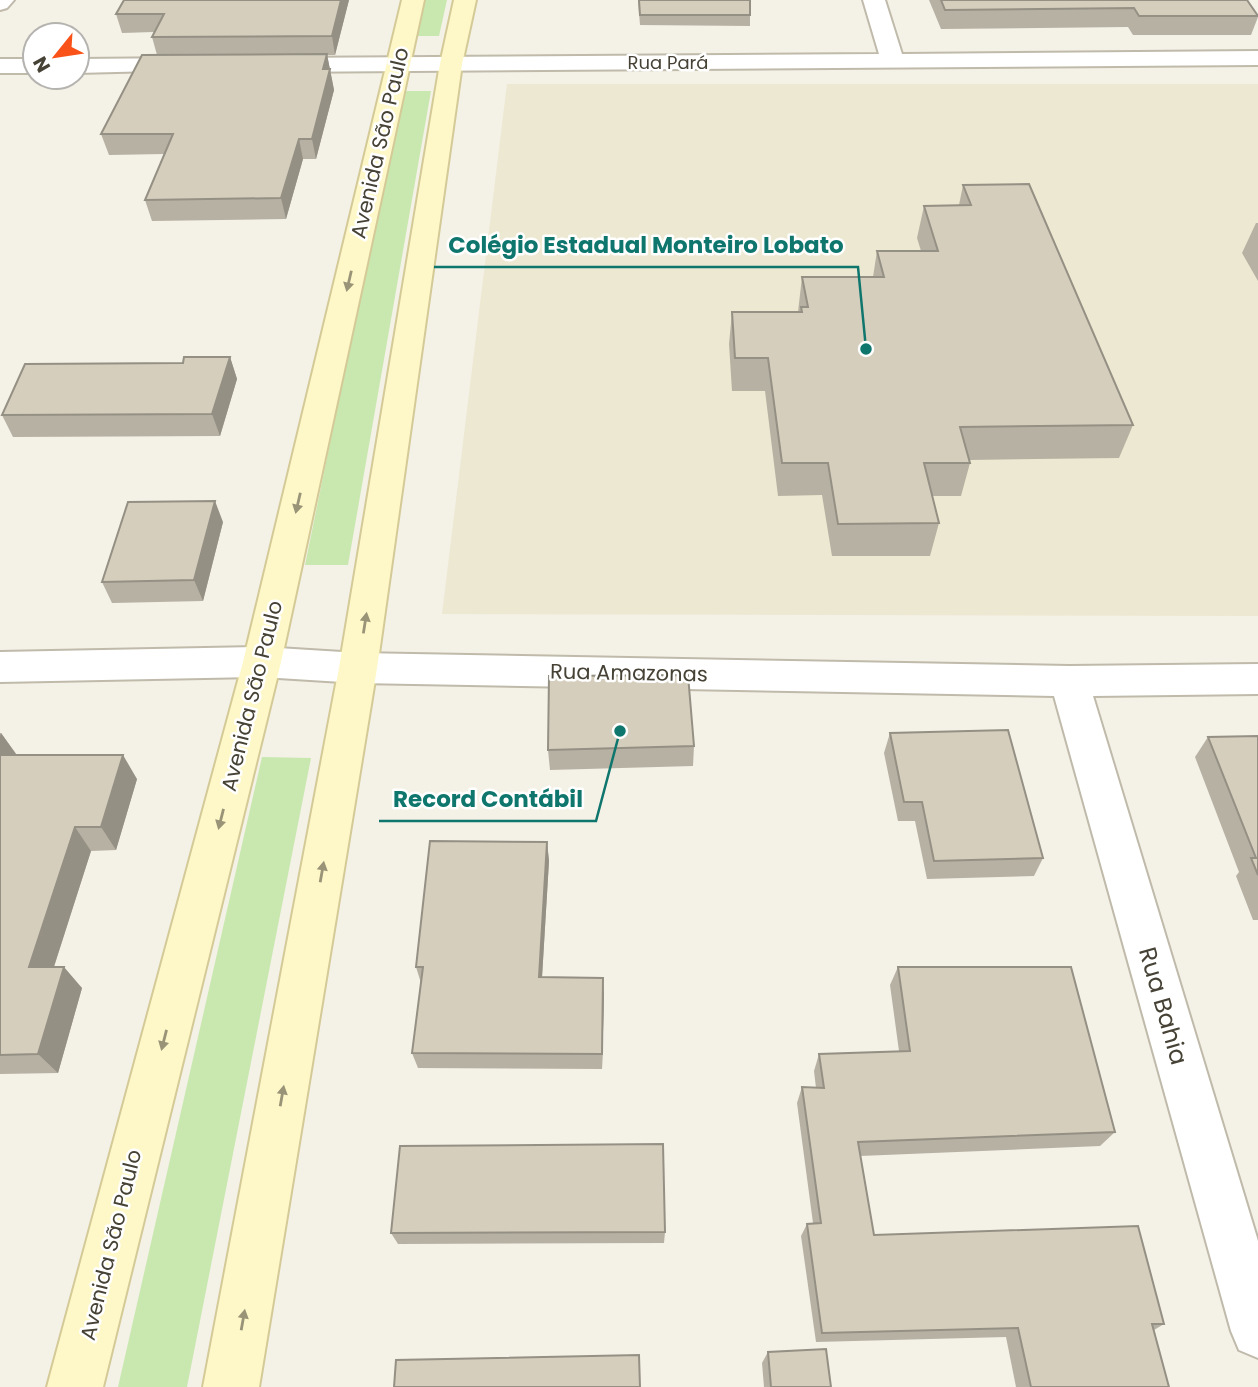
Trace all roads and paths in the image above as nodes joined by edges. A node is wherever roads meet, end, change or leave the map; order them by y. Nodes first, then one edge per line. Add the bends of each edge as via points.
1 (413, 0) edge
2 (465, 0) edge
3 (874, 0) edge
4 (1258, 58) edge
5 (894, 62) junction
6 (398, 64) junction
7 (451, 64) junction
8 (217, 65) edge
9 (259, 65) edge
10 (0, 66) edge
11 (21, 66) edge
12 (91, 66) edge
13 (262, 662) junction
14 (0, 667) edge
15 (358, 668) junction
16 (1258, 680) edge
17 (1069, 681) junction
18 (1258, 1331) edge
19 (75, 1387) edge
20 (231, 1387) edge

1 - 6 street, Avenida São Paulo
2 - 7 street
3 - 5 street
4 - 5 street, Rua Pará
5 - 7 street, Rua Pará
6 - 7 street, Rua Pará
6 - 9 street, Rua Pará
6 -> 13 street, Avenida São Paulo
15 -> 7 street
8 - 12 street
10 - 11 street
13 - 14 street, Rua Amazonas
13 - 15 street, Rua Amazonas
13 -> 19 street, Avenida São Paulo
15 - 17 street, Rua Amazonas
20 -> 15 street
16 - 17 street, Rua Amazonas
17 - 18 street, Rua Bahia

